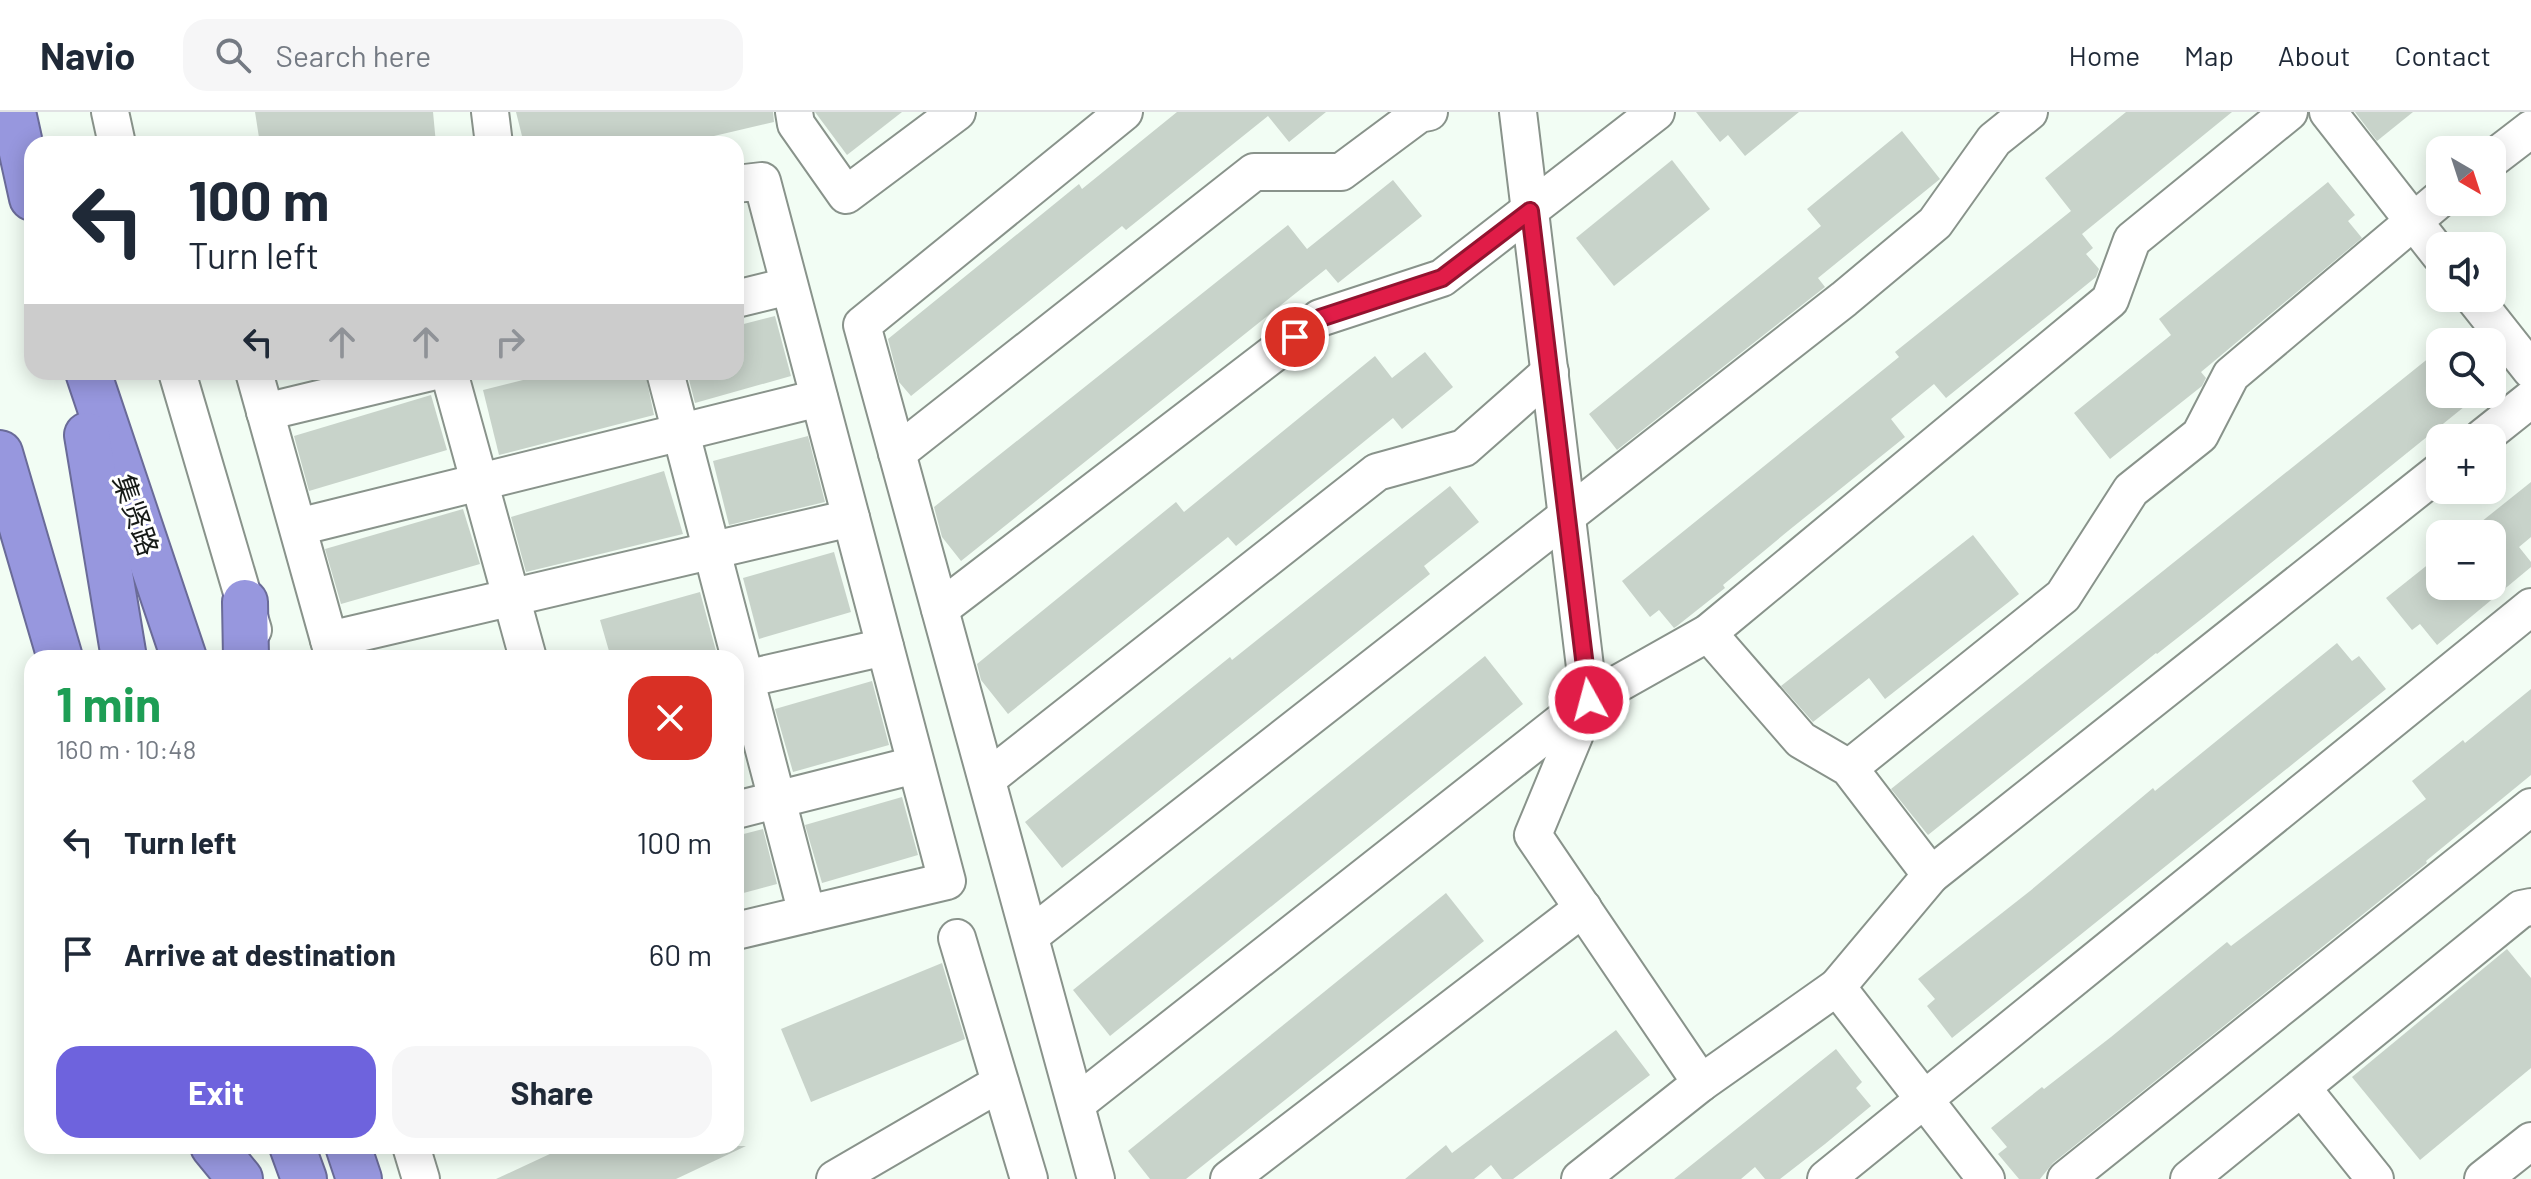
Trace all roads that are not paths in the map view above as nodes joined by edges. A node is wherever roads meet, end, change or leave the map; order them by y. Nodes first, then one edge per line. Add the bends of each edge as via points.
1 (13, 112) edge
2 (110, 112) edge
3 (490, 112) edge
4 (794, 112) edge
5 (957, 112) edge
6 (1124, 112) edge
7 (1429, 112) edge
8 (1518, 112) edge
9 (1656, 112) edge
10 (2029, 112) edge
11 (2289, 112) edge
12 (2328, 112) edge
13 (2531, 129) edge
14 (115, 136) edge
15 (493, 136) edge
16 (2506, 148) edge
17 (24, 162) edge
18 (744, 183) edge
19 (2426, 210) edge
20 (1530, 211) junction
21 (789, 286) junction
22 (744, 297) edge
23 (2485, 312) edge
24 (2531, 370) edge
25 (1550, 372) junction
26 (78, 380) edge
27 (91, 380) edge
28 (179, 380) edge
29 (256, 380) edge
30 (398, 380) edge
31 (451, 380) edge
32 (667, 380) edge
33 (819, 398) junction
34 (2531, 399) edge
35 (265, 412) junction
36 (2500, 424) edge
37 (681, 433) junction
38 (0, 453) edge
39 (897, 453) junction
40 (479, 482) junction
41 (2426, 482) edge
42 (1567, 517) junction
43 (851, 518) junction
44 (298, 527) junction
45 (712, 551) junction
46 (511, 597) junction
47 (245, 602) junction
48 (2531, 607) edge
49 (940, 609) junction
50 (1708, 633) junction
51 (885, 647) junction
52 (331, 649) edge
53 (58, 650) edge
54 (123, 650) edge
55 (181, 650) edge
56 (246, 650) edge
57 (259, 650) edge
58 (526, 650) edge
59 (734, 650) edge
60 (744, 679) edge
61 (744, 690) edge
62 (1589, 700) junction
63 (915, 765) junction
64 (1849, 768) junction
65 (987, 779) junction
66 (777, 800) junction
67 (2531, 807) edge
68 (744, 808) edge
69 (1931, 875) junction
70 (2531, 907) edge
71 (1583, 908) junction
72 (807, 914) junction
73 (744, 929) edge
74 (1030, 936) junction
75 (957, 938) dead end
76 (1837, 987) junction
77 (1000, 1083) junction
78 (1701, 1083) junction
79 (2302, 1088) junction
80 (1924, 1100) junction
81 (1076, 1104) junction
82 (2531, 1141) edge
83 (201, 1154) edge
84 (220, 1154) edge
85 (295, 1154) edge
86 (351, 1154) edge
87 (413, 1154) edge
88 (205, 1179) edge
89 (240, 1179) edge
90 (304, 1179) edge
91 (359, 1179) edge
92 (421, 1179) edge
93 (835, 1179) edge
94 (1029, 1179) edge
95 (1096, 1179) edge
96 (1229, 1179) edge
97 (1580, 1179) edge
98 (1826, 1179) edge
99 (1986, 1179) edge
100 (2066, 1179) edge
101 (2189, 1179) edge
102 (2375, 1179) edge
103 (2483, 1179) edge

1 - 17 highway
2 - 14 street
3 - 15 street
4 - 5 street via 796,124 846,195
6 - 39 street via 862,325
7 - 39 street via 1341,172 1254,172
8 - 20 street
9 - 20 street
10 - 42 street via 1994,140 1935,223
11 - 50 street via 2132,240 2110,300
12 - 19 street
13 - 16 street
18 - 21 street via 762,181
19 - 64 street via 2231,375 2200,435 2131,490 2063,596
20 - 25 street
20 - 49 street via 1442,278 1320,318
21 - 22 street
21 - 33 street
23 - 24 street
25 - 42 street
25 - 65 street via 1464,448 1377,472
26 - 54 highway
27 - 55 highway, 集贤路
28 - 47 street
29 - 35 street
30 - 35 street
31 - 40 street
32 - 37 street
33 - 37 street
33 - 43 street
34 - 36 street
35 - 44 street
37 - 40 street
37 - 45 street
38 - 53 highway
39 - 49 street
40 - 44 street
40 - 46 street
41 - 69 street
42 - 62 street
42 - 74 street
43 - 45 street
43 - 51 street
44 - 52 street
45 - 46 street
45 - 59 street
46 - 52 street
46 - 58 street
47 - 56 highway
47 - 57 street
48 - 80 street
49 - 65 street
50 - 62 street
50 - 64 street via 1801,740
51 - 60 street
51 - 63 street
61 - 66 street
62 - 71 street via 1533,835
62 - 81 street
63 - 66 street
63 - 72 street via 947,881
64 - 69 street
65 - 74 street
66 - 68 street
66 - 72 street
67 - 100 street
69 - 76 street
70 - 79 street via 2521,909
71 - 78 street
71 - 96 street
72 - 73 street
74 - 81 street
75 - 77 street
76 - 78 street
76 - 80 street
77 - 93 street
77 - 94 street
78 - 97 street
79 - 101 street
79 - 102 street
80 - 98 street
80 - 99 street
81 - 95 street
82 - 103 street
83 - 88 highway
84 - 89 highway
85 - 90 highway
86 - 91 highway
87 - 92 street

